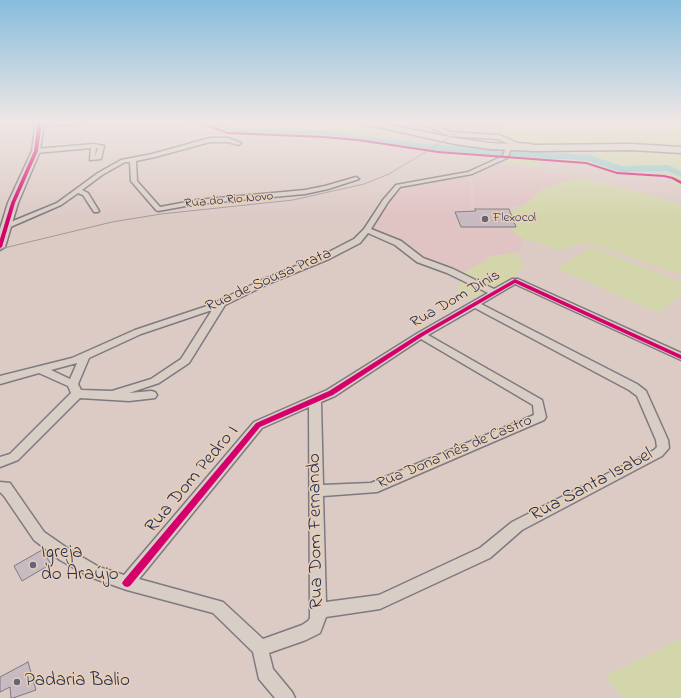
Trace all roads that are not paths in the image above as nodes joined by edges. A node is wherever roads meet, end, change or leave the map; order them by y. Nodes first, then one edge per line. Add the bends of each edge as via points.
1 (35, 154) edge
2 (162, 154) edge
3 (500, 154) edge
4 (133, 159) junction
5 (356, 179) dead end
6 (77, 190) junction
7 (96, 212) dead end
8 (5, 226) junction
9 (367, 230) junction
10 (1, 243) edge
11 (493, 292) junction
12 (222, 302) junction
13 (474, 304) junction
14 (421, 335) junction
15 (85, 356) junction
16 (681, 357) edge
17 (39, 369) junction
18 (0, 380) edge
19 (75, 389) junction
20 (112, 395) junction
21 (151, 395) dead end
22 (315, 400) junction
23 (0, 462) edge
24 (0, 487) edge
25 (317, 491) junction
26 (127, 583) junction
27 (319, 610) junction
28 (260, 648) junction
29 (280, 697) edge

1 - 8 main road
2 - 4 street
3 - 9 street, Rua de Sousa Prata via 470,173 398,186 384,201
4 - 5 street, Rua do Rio Novo via 134,182 158,209 197,202 305,192
4 - 6 street via 112,165
6 - 7 street via 86,194
6 - 8 street via 60,204
8 - 10 main road
9 - 11 street via 398,243 420,260
9 - 12 street, Rua de Sousa Prata via 351,244
11 - 13 street, Rua Dom Dinis
11 - 16 street, Rua Dom Dinis via 515,280
12 - 15 street, Rua de Sousa Prata via 138,332
12 - 20 street via 185,361 155,381
13 - 14 street, Rua Dom Dinis
13 - 27 street, Rua Santa Isabel via 633,387 642,394 663,448 658,453 517,526 485,553 380,602
14 - 22 street, Rua Dom Dinis via 331,393
14 - 25 street, Rua Dona Inês de Castro via 538,403 540,417 372,488
15 - 17 street, Rua de Sousa Prata
15 - 19 street
17 - 18 street, Rua de Sousa Prata
17 - 19 street
19 - 20 street
19 - 23 street via 14,457
20 - 21 street
22 - 25 street, Rua Dom Fernando
22 - 26 street, Rua Dom Pedro I via 258,426
24 - 26 street via 5,487 9,492 39,536 95,572
25 - 27 street, Rua Dom Fernando
26 - 28 street via 217,607
27 - 28 street, Rua Dom Fernando via 314,627
28 - 29 street via 265,673

